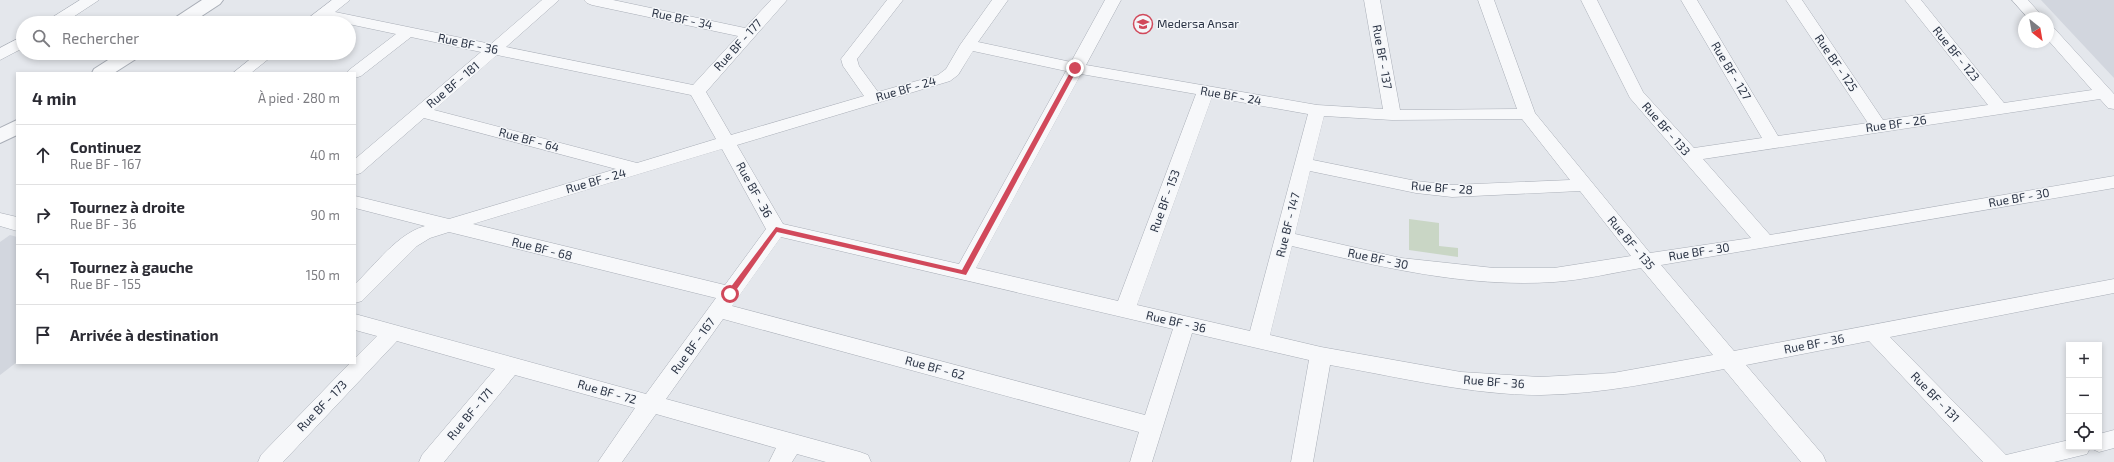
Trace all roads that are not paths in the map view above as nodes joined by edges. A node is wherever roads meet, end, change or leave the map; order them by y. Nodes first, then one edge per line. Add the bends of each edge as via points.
1 (91, 0) edge
2 (214, 0) edge
3 (342, 0) edge
4 (551, 0) edge
5 (592, 0) edge
6 (661, 0) edge
7 (779, 0) edge
8 (895, 0) edge
9 (1000, 0) edge
10 (1113, 0) edge
11 (1372, 0) edge
12 (1486, 0) edge
13 (1589, 0) edge
14 (1689, 0) edge
15 (1794, 0) edge
16 (1913, 0) edge
17 (2020, 0) edge
18 (648, 12) junction
19 (2031, 12) edge
20 (65, 16) edge
21 (190, 16) edge
22 (320, 16) edge
23 (356, 24) edge
24 (409, 31) junction
25 (749, 34) junction
26 (2054, 38) edge
27 (16, 45) edge
28 (968, 45) junction
29 (496, 49) junction
30 (0, 55) edge
31 (121, 60) edge
32 (255, 60) edge
33 (1075, 68) junction
34 (103, 72) edge
35 (242, 72) edge
36 (356, 72) edge
37 (697, 91) junction
38 (1205, 92) junction
39 (874, 98) junction
40 (2109, 99) edge
41 (2000, 109) junction
42 (1317, 110) junction
43 (421, 112) junction
44 (1527, 114) junction
45 (1392, 115) junction
46 (16, 127) edge
47 (1879, 127) junction
48 (0, 137) edge
49 (726, 142) junction
50 (1773, 142) junction
51 (1688, 155) junction
52 (1303, 164) junction
53 (356, 168) edge
54 (637, 169) junction
55 (2114, 182) edge
56 (1584, 185) junction
57 (356, 202) edge
58 (0, 219) edge
59 (16, 224) edge
60 (444, 225) junction
61 (776, 229) junction
62 (1284, 238) junction
63 (1766, 242) junction
64 (1646, 261) junction
65 (964, 273) junction
66 (2114, 286) edge
67 (356, 295) edge
68 (724, 302) junction
69 (1125, 310) junction
70 (356, 322) edge
71 (1185, 324) junction
72 (1873, 332) junction
73 (392, 333) junction
74 (1258, 341) junction
75 (1321, 356) junction
76 (1728, 360) junction
77 (511, 365) junction
78 (650, 404) junction
79 (1152, 426) junction
80 (2114, 439) edge
81 (2102, 442) edge
82 (792, 443) junction
83 (2066, 450) edge
84 (269, 462) edge
85 (430, 462) edge
86 (609, 462) edge
87 (780, 462) edge
88 (860, 462) edge
89 (1141, 462) edge
90 (1302, 462) edge
91 (1815, 462) edge
92 (1998, 462) edge
93 (2012, 462) edge

1 - 20 street
2 - 21 street
3 - 22 street
4 - 29 street, Rue BF - 181
5 - 18 street, Rue BF - 34
6 - 18 street
7 - 25 street, Rue BF - 177
8 - 39 street via 849,59 851,66
9 - 28 street
10 - 33 street
11 - 45 street, Rue BF - 137
12 - 44 street, Rue BF - 135
13 - 51 street, Rue BF - 133 via 1636,94
14 - 50 street, Rue BF - 127
15 - 47 street, Rue BF - 125
16 - 41 street, Rue BF - 123
17 - 19 street
18 - 25 street, Rue BF - 34
23 - 24 street, Rue BF - 36
24 - 29 street, Rue BF - 36
24 - 36 street
25 - 37 street, Rue BF - 177
26 - 40 street
27 - 30 street
28 - 33 street, Rue BF - 24
28 - 39 street, Rue BF - 24 via 952,72 944,78
29 - 37 street, Rue BF - 36
29 - 43 street, Rue BF - 181
31 - 34 street
32 - 35 street
33 - 38 street, Rue BF - 24
33 - 65 street
37 - 49 street, Rue BF - 36
38 - 42 street, Rue BF - 24
38 - 69 street, Rue BF - 153
39 - 49 street, Rue BF - 24
40 - 41 street, Rue BF - 26
41 - 47 street, Rue BF - 26
42 - 45 street, Rue BF - 24
42 - 52 street, Rue BF - 147
43 - 53 street, Rue BF - 181
43 - 54 street, Rue BF - 64
44 - 45 street, Rue BF - 24
44 - 56 street, Rue BF - 135
46 - 48 street
47 - 50 street, Rue BF - 26
49 - 54 street, Rue BF - 24
49 - 61 street, Rue BF - 36
50 - 51 street, Rue BF - 26
51 - 63 street, Rue BF - 133
52 - 56 street, Rue BF - 28 via 1416,187 1452,191
52 - 62 street, Rue BF - 147
54 - 60 street, Rue BF - 24
55 - 63 street, Rue BF - 30
56 - 64 street, Rue BF - 135
57 - 60 street, Rue BF - 68
58 - 59 street
60 - 67 street, Rue BF - 24 via 410,241
60 - 68 street, Rue BF - 68
61 - 65 street, Rue BF - 36
61 - 68 street, Rue BF - 167
62 - 64 street, Rue BF - 30 via 1401,265 1494,275 1554,275
62 - 74 street, Rue BF - 147
63 - 64 street, Rue BF - 30
64 - 76 street, Rue BF - 135
65 - 69 street, Rue BF - 36
66 - 72 street, Rue BF - 36
68 - 78 street, Rue BF - 167
68 - 79 street, Rue BF - 62
69 - 71 street, Rue BF - 36
70 - 73 street, Rue BF - 72
71 - 74 street, Rue BF - 36
71 - 79 street
72 - 76 street, Rue BF - 36
72 - 92 street, Rue BF - 131
73 - 77 street, Rue BF - 72
73 - 84 street, Rue BF - 173
74 - 75 street, Rue BF - 36
75 - 76 street, Rue BF - 36 via 1461,380 1540,386 1612,382
75 - 90 street
76 - 91 street, Rue BF - 135
77 - 78 street, Rue BF - 72
77 - 85 street, Rue BF - 171
78 - 82 street, Rue BF - 72
78 - 86 street, Rue BF - 167
79 - 89 street
80 - 81 street
82 - 87 street
82 - 88 street, Rue BF - 72
83 - 93 street

